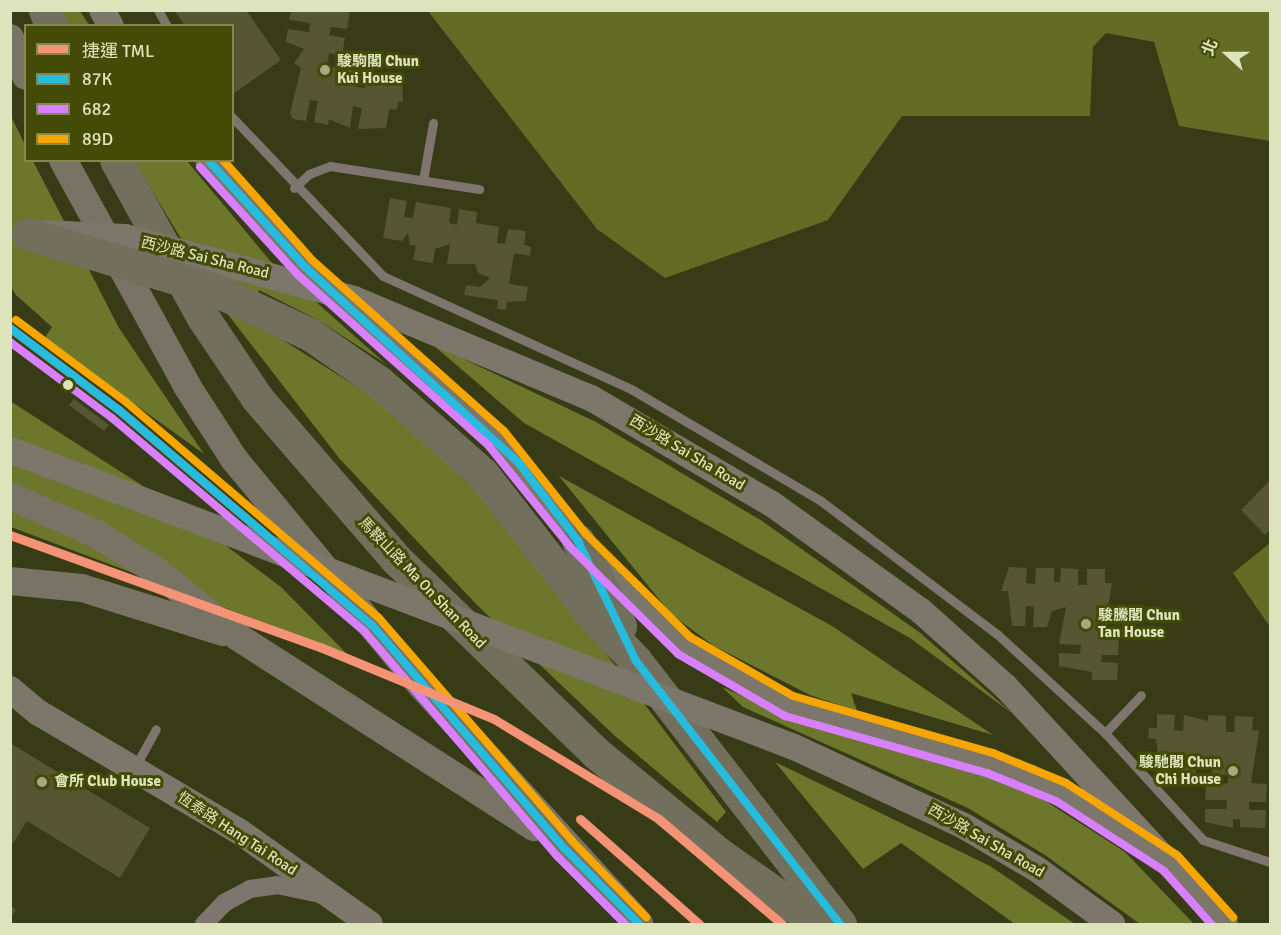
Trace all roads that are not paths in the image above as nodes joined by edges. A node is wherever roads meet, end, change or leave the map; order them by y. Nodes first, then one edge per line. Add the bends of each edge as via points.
1 (102, 10) edge
2 (158, 10) edge
3 (110, 24) edge
4 (166, 24) edge
5 (10, 38) edge
6 (24, 71) edge
7 (234, 119) edge
8 (433, 123) dead end
9 (64, 162) edge
10 (117, 162) edge
11 (210, 162) edge
12 (423, 180) junction
13 (294, 188) junction
14 (479, 189) dead end
15 (19, 233) edge
16 (10, 328) edge
17 (10, 450) edge
18 (10, 496) edge
19 (579, 541) junction
20 (10, 581) edge
21 (372, 626) junction
22 (237, 637) junction
23 (636, 661) junction
24 (10, 689) edge
25 (1141, 695) dead end
26 (156, 729) dead end
27 (1105, 734) junction
28 (134, 769) junction
29 (565, 849) junction
30 (1270, 862) edge
31 (1171, 863) junction
32 (331, 896) junction
33 (204, 924) edge
34 (370, 924) edge
35 (639, 924) edge
36 (819, 924) edge
37 (840, 924) edge
38 (1112, 924) edge
39 (1225, 924) edge

1 - 3 main road
2 - 4 lane
5 - 6 main road
7 - 13 lane
8 - 12 lane
9 - 21 main road via 205,415 296,537
10 - 36 highway, 馬鞍山路 Ma On Shan Road via 202,316 257,398 397,560 596,753 722,856
11 - 19 main road via 305,267 496,438
12 - 13 lane via 330,166 309,174
12 - 14 lane
13 - 27 lane via 393,282 631,389 821,501 964,607
15 - 23 highway, bridge via 249,304 330,346 416,412 482,473 596,618
15 - 31 main road, 西沙路 Sai Sha Road, bridge via 124,237 354,299 591,398 772,504 860,565 972,656
16 - 21 lane via 119,410
17 - 38 main road, 西沙路 Sai Sha Road, bridge via 794,747 964,826 1038,870
18 - 22 main road via 96,534 170,580
19 - 23 highway
19 - 31 main road via 665,630 745,684 822,718 1029,777 1110,820
20 - 22 main road via 82,588
21 - 29 main road
22 - 29 main road via 374,720
23 - 37 highway
24 - 28 main road, 恆泰路 Hang Tai Road via 25,704
25 - 27 lane
26 - 28 lane
27 - 30 lane via 1203,840
28 - 32 main road, 恆泰路 Hang Tai Road
29 - 35 main road
31 - 39 main road, 西沙路 Sai Sha Road
32 - 33 street via 264,886 224,903
32 - 34 main road, 恆泰路 Hang Tai Road

